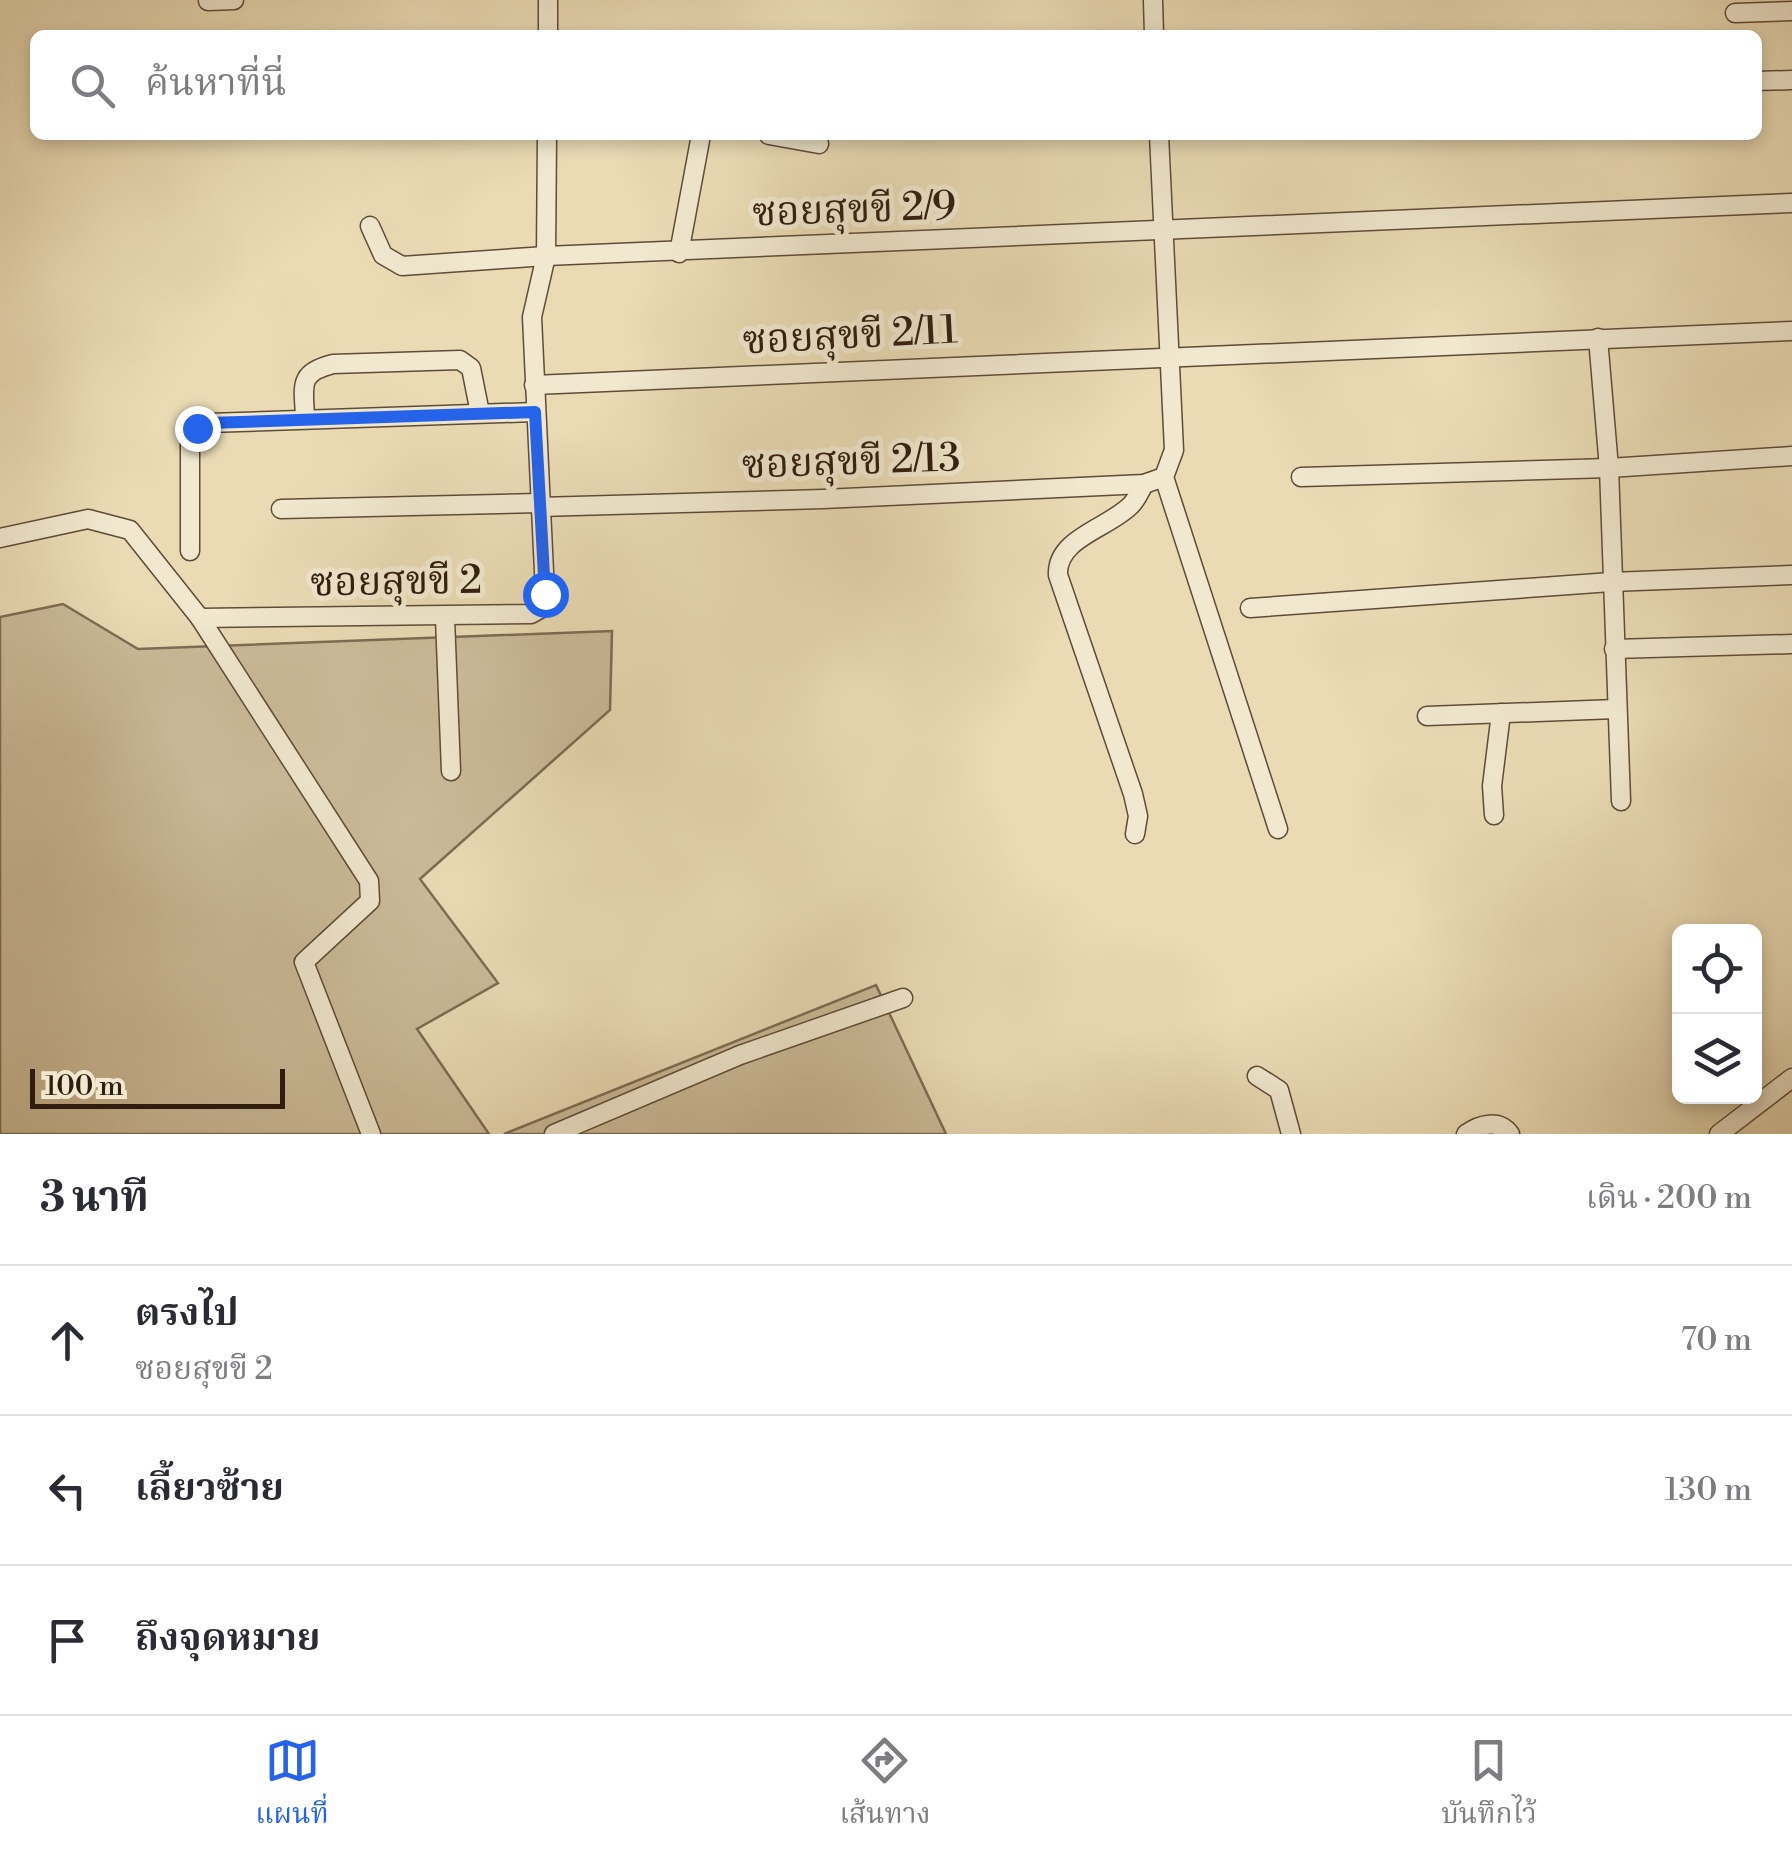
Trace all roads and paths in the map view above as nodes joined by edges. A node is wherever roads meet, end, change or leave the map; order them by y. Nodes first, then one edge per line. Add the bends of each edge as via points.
1 (234, 0) edge
2 (548, 0) edge
3 (1153, 0) edge
4 (208, 1) edge
5 (1792, 11) edge
6 (1735, 13) dead end
7 (548, 30) edge
8 (1154, 30) edge
9 (1792, 80) edge
10 (1762, 81) edge
11 (548, 140) edge
12 (700, 140) edge
13 (797, 140) edge
14 (1159, 140) edge
15 (819, 144) dead end
16 (1792, 203) edge
17 (370, 226) dead end
18 (1164, 232) junction
19 (678, 252) junction
20 (546, 256) junction
21 (1792, 332) edge
22 (1598, 338) junction
23 (1170, 356) junction
24 (534, 385) junction
25 (535, 412) junction
26 (480, 413) junction
27 (306, 418) junction
28 (1792, 456) edge
29 (1609, 468) junction
30 (1164, 476) junction
31 (1301, 477) dead end
32 (1144, 484) junction
33 (539, 505) junction
34 (281, 508) dead end
35 (0, 538) edge
36 (190, 552) dead end
37 (1792, 575) edge
38 (1611, 582) junction
39 (1250, 608) dead end
40 (200, 618) junction
41 (444, 618) junction
42 (1792, 644) edge
43 (1614, 649) junction
44 (1616, 709) junction
45 (1502, 714) junction
46 (1426, 716) dead end
47 (451, 771) dead end
48 (1621, 800) dead end
49 (1494, 814) dead end
50 (1278, 829) dead end
51 (1135, 834) dead end
52 (903, 998) dead end
53 (1257, 1076) dead end
54 (1792, 1078) edge
55 (371, 1134) edge
56 (554, 1134) edge
57 (1291, 1134) edge
58 (1466, 1134) edge
59 (1510, 1134) edge
60 (1719, 1134) edge

1 - 4 street
2 - 7 street
3 - 8 street
5 - 6 street
9 - 10 street
11 - 20 street, ซอยสุขขี 2
12 - 19 street
13 - 15 street
14 - 18 street
16 - 18 street, ซอยสุขขี 2/9
17 - 20 street, ซอยสุขขี 2/9 via 383,254 402,266
18 - 19 street, ซอยสุขขี 2/9
18 - 23 street
19 - 20 street, ซอยสุขขี 2/9
20 - 24 street, ซอยสุขขี 2 via 532,317
21 - 22 street, ซอยสุขขี 2/11
22 - 23 street, ซอยสุขขี 2/11
22 - 29 street
23 - 24 street, ซอยสุขขี 2/11
23 - 30 street via 1174,450
24 - 25 street, ซอยสุขขี 2
25 - 26 street
25 - 33 street, ซอยสุขขี 2
26 - 27 street
26 - 27 street via 467,362 369,362 308,372
27 - 36 street via 208,423 190,436
28 - 29 street
29 - 31 street
29 - 38 street
30 - 32 street, ซอยสุขขี 2/13
30 - 50 street
32 - 33 street, ซอยสุขขี 2/13
32 - 51 street via 1128,509 1078,541 1057,564 1133,794
33 - 34 street, ซอยสุขขี 2/13
33 - 41 street, ซอยสุขขี 2 via 545,594 540,609
35 - 40 street via 88,518 130,530
37 - 38 street
38 - 39 street
38 - 43 street
40 - 41 street, ซอยสุขขี 2
40 - 55 street via 369,881 370,901 304,962
41 - 47 street
42 - 43 street
43 - 44 street
44 - 45 street
44 - 48 street
45 - 46 street
45 - 49 street
52 - 56 street via 740,1055
53 - 57 street via 1279,1090
54 - 60 street
58 - 59 street via 1493,1124

